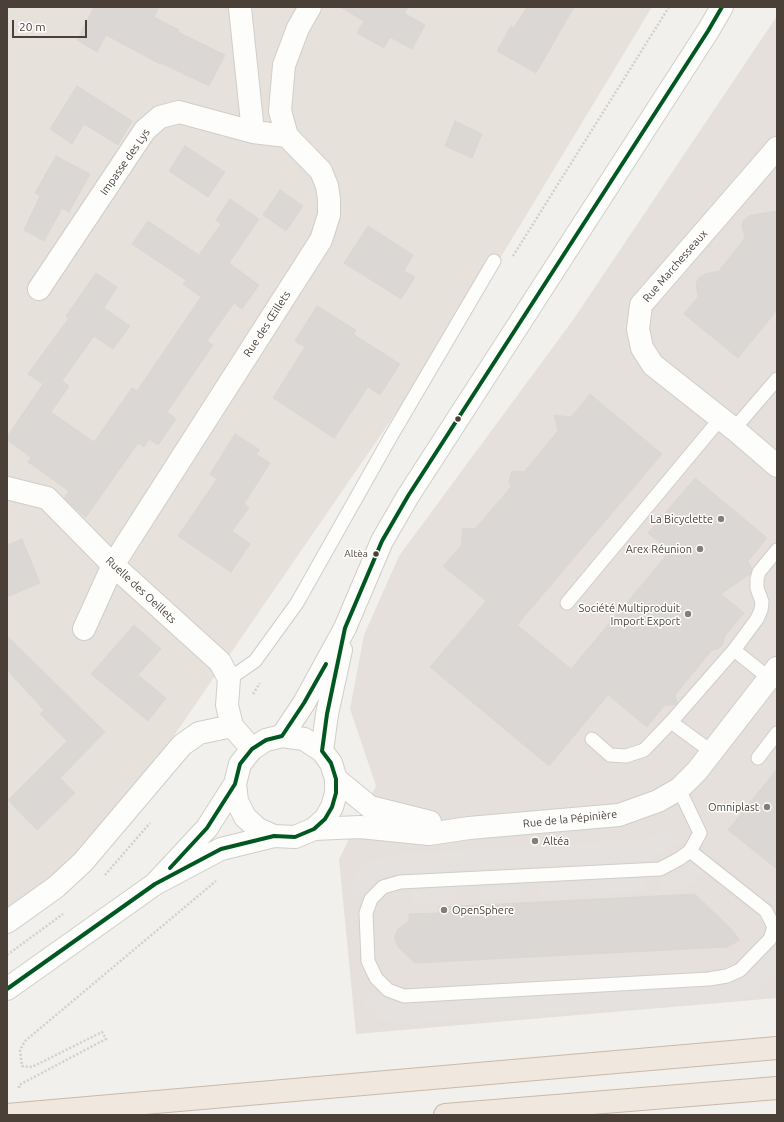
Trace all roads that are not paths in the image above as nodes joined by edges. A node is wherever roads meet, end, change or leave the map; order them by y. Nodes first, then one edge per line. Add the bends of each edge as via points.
1 (310, 7) edge
2 (722, 7) edge
3 (240, 8) dead end
4 (253, 132) junction
5 (288, 136) junction
6 (777, 148) edge
7 (494, 261) dead end
8 (39, 289) dead end
9 (777, 379) edge
10 (727, 424) junction
11 (777, 466) edge
12 (7, 488) edge
13 (777, 550) edge
14 (113, 565) junction
15 (567, 603) dead end
16 (346, 628) junction
17 (84, 630) dead end
18 (734, 650) junction
19 (773, 673) edge
20 (229, 679) junction
21 (671, 722) junction
22 (232, 726) junction
23 (777, 733) edge
24 (282, 736) junction
25 (592, 738) dead end
26 (252, 749) junction
27 (322, 751) junction
28 (712, 752) junction
29 (758, 758) dead end
30 (336, 778) junction
31 (235, 784) junction
32 (679, 789) junction
33 (469, 828) junction
34 (314, 829) junction
35 (274, 836) junction
36 (690, 851) junction
37 (155, 884) junction
38 (7, 922) edge
39 (776, 927) edge
40 (7, 989) edge
41 (777, 1048) edge
42 (777, 1088) edge
43 (7, 1115) edge
44 (445, 1115) edge

1 - 5 street, Rue des Œillets via 298,28 284,65 280,111
2 - 16 street via 408,496 382,541
3 - 4 street
4 - 5 street, Impasse des Lys
4 - 8 street, Impasse des Lys via 179,112 160,117 145,130
5 - 14 street, Rue des Œillets via 322,171 327,186 329,216 321,240
6 - 10 street, Rue Marchesseaux via 641,305 638,329 642,348 653,365
7 - 20 lane via 297,603 255,661
9 - 10 lane
10 - 11 street, Rue Marchesseaux
10 - 15 lane
12 - 14 street, Ruelle des Oeillets via 47,498
13 - 18 lane via 759,572 757,588 762,602 761,610
14 - 17 street, Rue des Œillets
14 - 20 street, Ruelle des Oeillets via 220,662
16 - 24 street via 304,703
16 - 27 street via 327,714
18 - 19 lane
18 - 21 lane
19 - 28 street, Rue de la Pépinière
20 - 22 street via 227,705
21 - 25 lane via 644,750 626,756 610,755
21 - 28 lane
22 - 26 street
22 - 38 street via 199,733 182,745 83,862 56,887
23 - 29 lane
24 - 26 street via 266,740
24 - 27 street via 304,739
26 - 31 street via 240,764
27 - 30 street via 331,764
28 - 32 street, Rue de la Pépinière
30 - 33 street via 370,807 430,822
30 - 34 street via 336,793 332,807 325,819
31 - 35 street via 237,801 244,817 258,829
31 - 37 street via 207,828
32 - 33 street, Rue de la Pépinière via 658,801 619,815
32 - 36 lane via 700,833
33 - 34 street via 429,834 360,827
34 - 35 street via 295,837
35 - 37 street via 221,849
36 - 39 lane via 766,911
36 - 39 lane via 660,869 400,882 383,887 371,899 366,913 368,961 376,978 388,990 404,996 709,979 728,976 740,970 770,939
37 - 40 street
41 - 43 highway
42 - 44 highway

